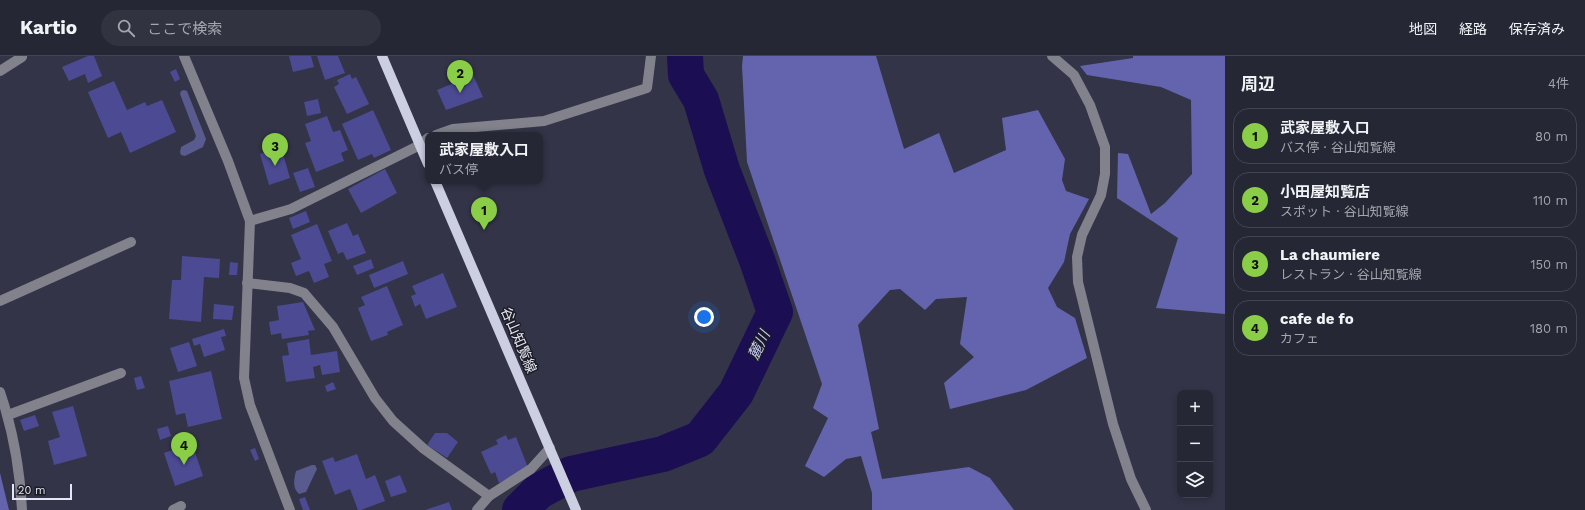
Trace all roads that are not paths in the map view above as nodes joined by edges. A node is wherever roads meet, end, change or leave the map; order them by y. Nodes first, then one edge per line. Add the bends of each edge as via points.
1 (184, 56) edge
2 (382, 56) edge
3 (651, 56) edge
4 (1052, 56) edge
5 (22, 57) dead end
6 (0, 71) edge
7 (444, 132) edge
8 (425, 141) edge
9 (420, 145) junction
10 (425, 157) edge
11 (436, 184) edge
12 (250, 220) junction
13 (131, 242) dead end
14 (247, 283) junction
15 (0, 301) edge
16 (121, 373) dead end
17 (0, 392) edge
18 (8, 415) junction
19 (550, 448) junction
20 (489, 496) junction
21 (22, 510) edge
22 (290, 510) edge
23 (478, 510) edge
24 (576, 510) edge
25 (1146, 510) edge

1 - 12 street
2 - 9 main road
3 - 7 street via 647,88 544,121 453,129
4 - 25 street via 1074,75 1090,105 1104,147 1105,174 1101,195 1082,235 1077,257 1078,282 1113,424 1131,479
5 - 6 street
8 - 9 street
9 - 10 main road
9 - 12 street via 290,209
11 - 19 main road, 谷山知覧線
12 - 14 street
13 - 15 street
14 - 20 street via 290,288 304,293 333,327 374,398 393,421 424,449
14 - 22 street via 244,378 250,405
16 - 18 street
17 - 18 street
18 - 21 street via 20,477
19 - 20 street via 531,469
19 - 24 main road, 谷山知覧線
20 - 23 street

